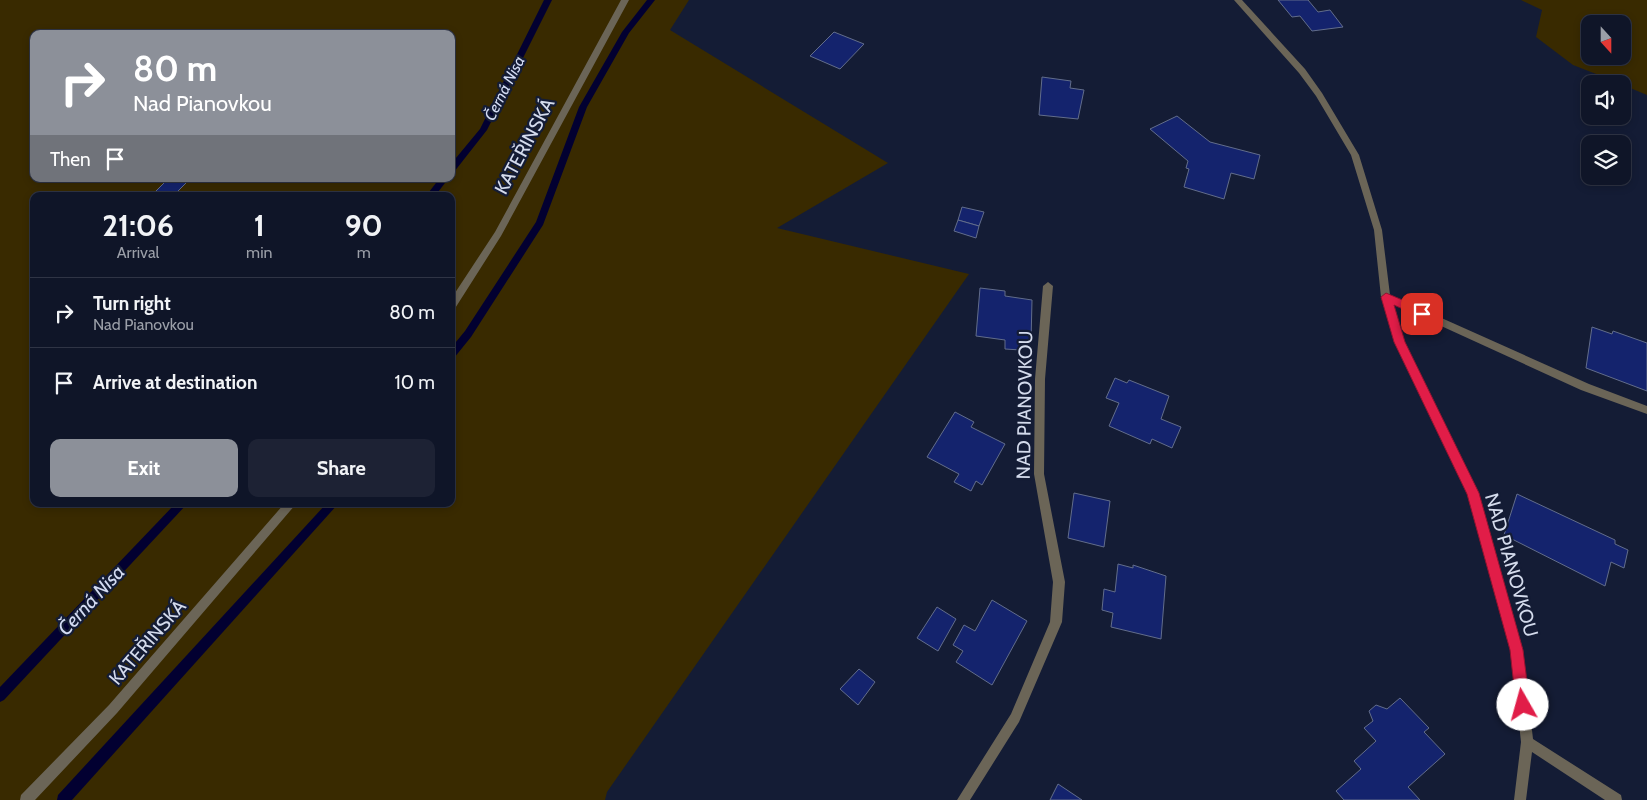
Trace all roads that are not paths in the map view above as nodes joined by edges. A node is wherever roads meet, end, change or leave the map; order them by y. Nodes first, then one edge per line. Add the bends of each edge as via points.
1 (625, 0) edge
2 (1238, 0) edge
3 (1048, 286) dead end
4 (1386, 297) junction
5 (455, 301) edge
6 (1647, 410) edge
7 (288, 507) edge
8 (1528, 742) junction
9 (26, 800) edge
10 (963, 800) edge
11 (1520, 800) edge
12 (1616, 800) edge

1 - 5 street, KATEŘINSKÁ via 498,234
2 - 4 street, NAD PIANOVKOU via 1302,71 1355,155 1378,230
3 - 10 street, NAD PIANOVKOU via 1040,379 1039,474 1059,582 1056,622 1015,718
4 - 6 street via 1585,387
4 - 8 street, NAD PIANOVKOU via 1400,342 1473,493 1517,650
7 - 9 street, KATEŘINSKÁ via 113,709
8 - 11 street, NAD PIANOVKOU
8 - 12 street

